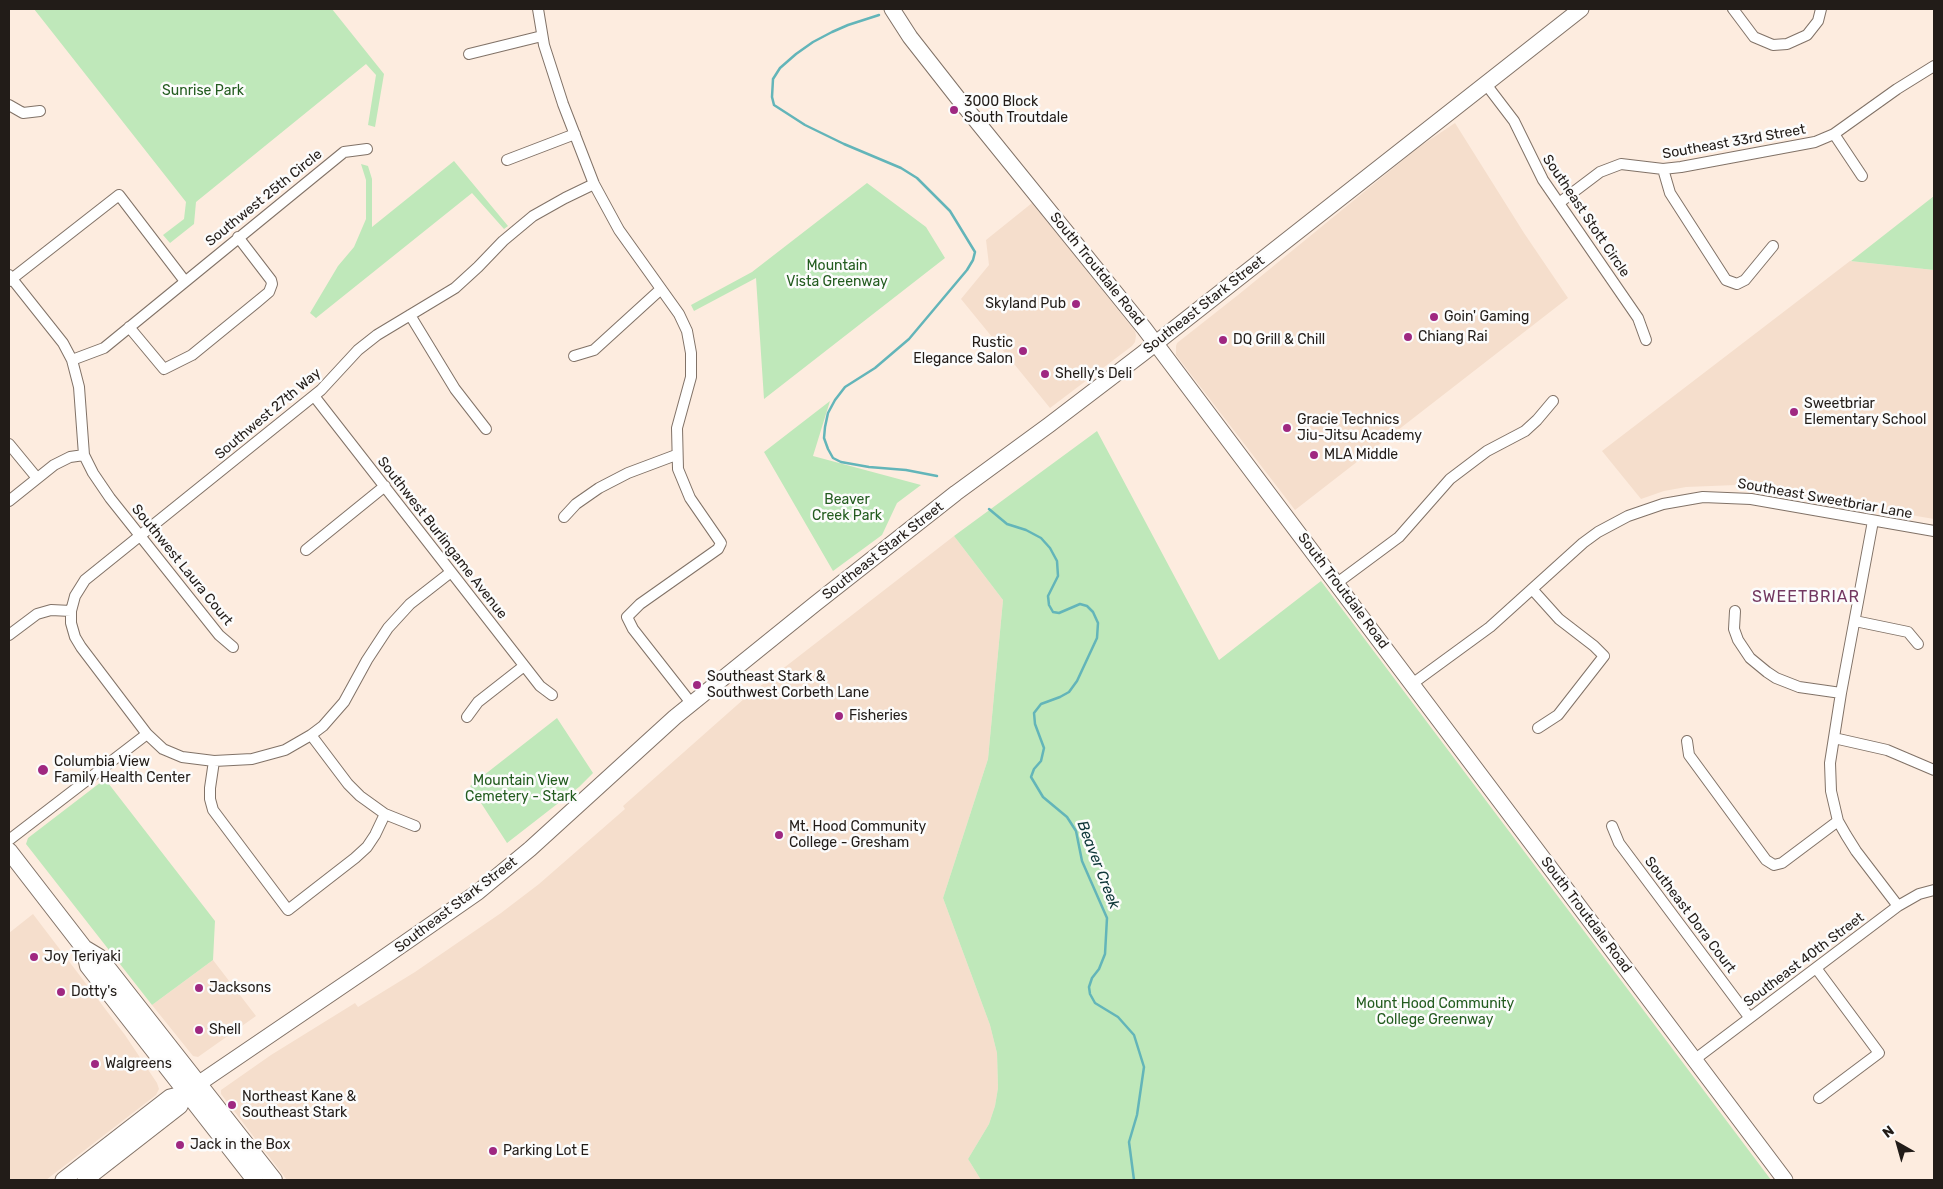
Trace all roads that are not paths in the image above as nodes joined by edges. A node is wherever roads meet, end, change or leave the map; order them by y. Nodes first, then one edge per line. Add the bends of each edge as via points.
1 (538, 9) edge
2 (892, 9) edge
3 (1581, 9) edge
4 (1733, 9) edge
5 (1821, 9) edge
6 (542, 36) junction
7 (469, 54) dead end
8 (1934, 66) edge
9 (1485, 84) junction
10 (9, 105) edge
11 (40, 111) dead end
12 (574, 134) junction
13 (1834, 134) junction
14 (367, 149) dead end
15 (507, 160) dead end
16 (1663, 169) junction
17 (1862, 176) dead end
18 (594, 184) junction
19 (1559, 203) junction
20 (238, 236) junction
21 (1773, 246) dead end
22 (10, 279) edge
23 (184, 280) junction
24 (661, 289) junction
25 (410, 315) junction
26 (129, 327) junction
27 (1646, 340) dead end
28 (1156, 343) junction
29 (574, 356) dead end
30 (72, 360) junction
31 (314, 396) junction
32 (1553, 401) dead end
33 (486, 430) dead end
34 (9, 444) edge
35 (676, 454) junction
36 (84, 455) junction
37 (37, 478) junction
38 (385, 486) junction
39 (9, 502) edge
40 (564, 518) dead end
41 (1873, 521) junction
42 (1934, 531) edge
43 (141, 535) junction
44 (306, 550) dead end
45 (451, 572) junction
46 (1337, 583) junction
47 (1532, 589) junction
48 (70, 611) junction
49 (1735, 611) dead end
50 (1855, 621) junction
51 (9, 635) edge
52 (1918, 644) dead end
53 (234, 647) dead end
54 (524, 666) junction
55 (1412, 684) junction
56 (1841, 693) junction
57 (552, 695) dead end
58 (691, 703) junction
59 (467, 717) dead end
60 (1538, 728) dead end
61 (148, 734) junction
62 (311, 736) junction
63 (1834, 738) junction
64 (1687, 741) dead end
65 (214, 760) junction
66 (1934, 770) edge
67 (385, 814) junction
68 (1838, 821) junction
69 (416, 826) dead end
70 (1612, 826) dead end
71 (9, 840) edge
72 (9, 851) edge
73 (1934, 890) edge
74 (1898, 906) junction
75 (1816, 968) junction
76 (1749, 1017) junction
77 (1694, 1060) junction
78 (192, 1088) junction
79 (1819, 1098) dead end
80 (63, 1180) edge
81 (85, 1180) edge
82 (255, 1180) edge
83 (274, 1180) edge
84 (1785, 1180) edge

1 - 6 street
2 - 28 main road, South Troutdale Road via 952,91
3 - 9 main road, Southeast Stark Street
4 - 5 street via 1754,37 1773,45 1787,44 1807,35 1818,20
6 - 7 street
6 - 12 street
8 - 13 street, Southeast 33rd Street
9 - 19 street, Southeast Stott Circle via 1514,121 1542,180
9 - 28 main road, Southeast Stark Street
10 - 11 street via 23,113
12 - 15 street
12 - 18 street
13 - 16 street, Southeast 33rd Street via 1784,149
13 - 17 street
14 - 20 street, Southwest 25th Circle via 344,152
16 - 19 street, Southeast 33rd Street via 1621,164 1610,166
16 - 21 street via 1670,193 1726,280 1737,284 1745,280
18 - 24 street via 619,230
18 - 25 street, Southwest 27th Way via 534,216 454,288
19 - 27 street, Southeast Stott Circle via 1638,318
20 - 23 street, Southwest 25th Circle
20 - 26 street via 271,280 269,292 192,355 164,369
22 - 23 street via 119,195
22 - 30 street via 63,342
23 - 26 street, Southwest 25th Circle
24 - 29 street via 594,350
24 - 35 street via 683,322 691,353 691,377 677,428
25 - 31 street, Southwest 27th Way via 358,350
25 - 33 street
26 - 30 street, Southwest 25th Circle via 104,348
28 - 46 main road, South Troutdale Road
28 - 58 main road, Southeast Stark Street via 956,493
30 - 36 street via 79,386
31 - 38 street, Southwest Burlingame Avenue
31 - 43 street, Southwest 27th Way
32 - 46 street via 1525,432 1487,451 1450,478 1399,537
34 - 37 street
35 - 40 street via 628,472 599,488 576,504
35 - 58 street via 678,469 690,498 721,544 627,617
36 - 37 street via 62,460
36 - 43 street, Southwest Laura Court via 110,498
37 - 39 street
38 - 44 street
38 - 45 street, Southwest Burlingame Avenue
41 - 42 street, Southeast Sweetbriar Lane
41 - 47 street, Southeast Sweetbriar Lane via 1751,499 1705,497 1679,500 1628,516 1598,532
41 - 50 street
43 - 48 street, Southwest 27th Way via 85,580
43 - 53 street, Southwest Laura Court via 219,635
45 - 54 street, Southwest Burlingame Avenue
45 - 62 street via 410,604 388,628 344,702
46 - 55 main road, South Troutdale Road
47 - 55 street, Southeast Sweetbriar Lane via 1490,627
47 - 60 street via 1560,619 1604,656 1558,715
48 - 51 street via 51,610 37,614
48 - 61 street via 78,642
49 - 56 street via 1734,629 1738,640 1750,658 1763,669 1799,687
50 - 52 street via 1908,632
50 - 56 street
54 - 57 street, Southwest Burlingame Avenue
54 - 59 street via 478,702
55 - 77 main road, South Troutdale Road
56 - 63 street
58 - 78 main road, Southeast Stark Street via 478,892
61 - 65 street via 173,754
61 - 71 street
62 - 65 street via 266,756
62 - 67 street via 348,784
63 - 66 street via 1887,750
63 - 68 street via 1830,763 1831,791
64 - 68 street via 1689,755 1766,860 1774,865 1782,863
65 - 67 street via 210,788 213,810 288,910 356,858 375,835
67 - 69 street
68 - 74 street via 1856,851
70 - 76 street, Southeast Dora Court via 1619,843
72 - 78 main road via 84,948 99,956
73 - 74 street, Southeast 40th Street
74 - 75 street, Southeast 40th Street
75 - 76 street, Southeast 40th Street
75 - 79 street via 1879,1053
76 - 77 street, Southeast 40th Street
77 - 84 main road, South Troutdale Road
78 - 80 main road, Southeast Stark Street via 170,1097
78 - 81 main road, Southeast Stark Street via 180,1106
78 - 82 main road
78 - 83 main road

